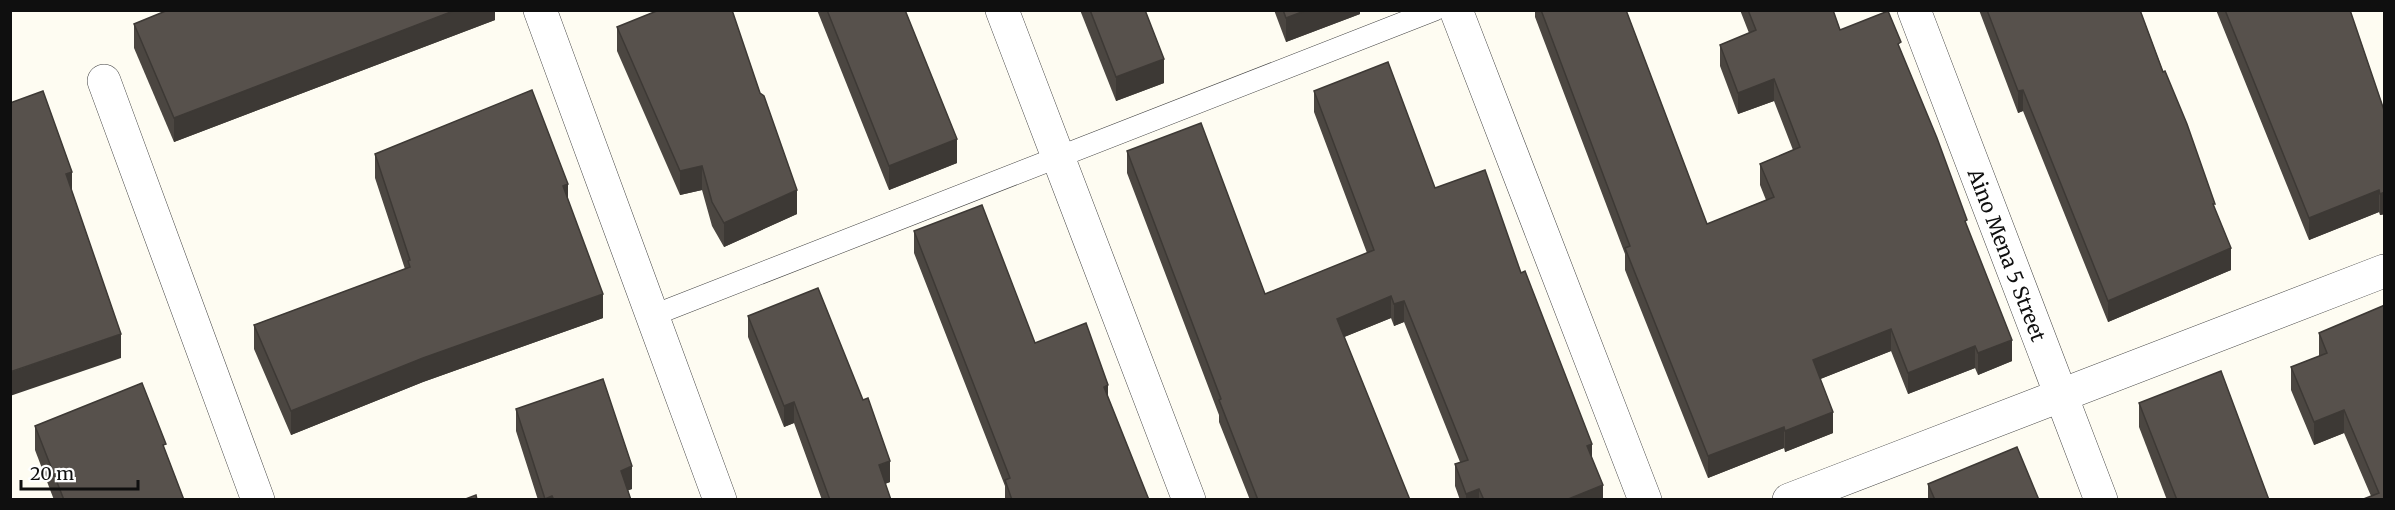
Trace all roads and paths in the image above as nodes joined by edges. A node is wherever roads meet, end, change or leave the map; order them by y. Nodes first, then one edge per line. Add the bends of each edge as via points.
1 (540, 10) edge
2 (1002, 10) edge
3 (1435, 10) edge
4 (1456, 10) edge
5 (1914, 10) edge
6 (104, 81) dead end
7 (1058, 157) junction
8 (2385, 271) edge
9 (654, 315) junction
10 (2060, 395) junction
11 (258, 500) edge
12 (720, 500) edge
13 (1189, 500) edge
14 (1645, 500) edge
15 (1789, 500) edge
16 (2101, 500) edge

1 - 9 street
2 - 7 street
3 - 7 lane
4 - 14 street
5 - 10 street, Aino Mena 5 Street
6 - 11 street
7 - 9 lane
7 - 13 street
8 - 10 street
9 - 12 street
10 - 15 street
10 - 16 street, Aino Mena 5 Street

